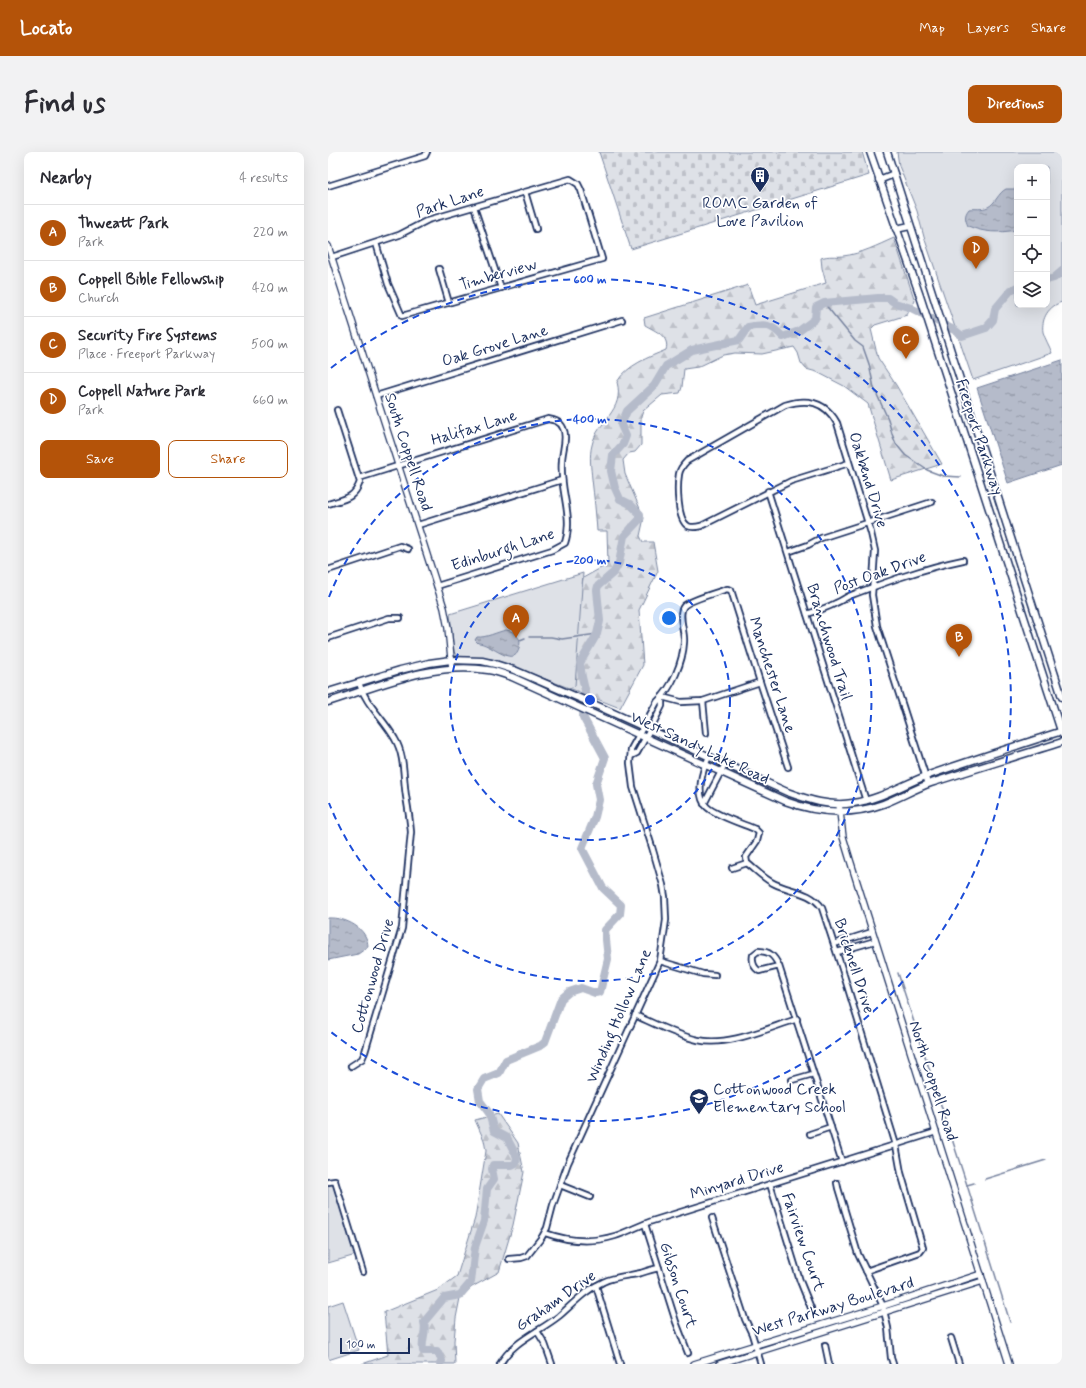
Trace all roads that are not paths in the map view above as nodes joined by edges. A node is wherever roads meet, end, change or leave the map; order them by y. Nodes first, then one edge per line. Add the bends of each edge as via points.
1 (870, 152) edge
2 (887, 152) edge
3 (426, 154) edge
4 (894, 174) junction
5 (879, 180) junction
6 (328, 186) edge
7 (525, 192) junction
8 (474, 206) junction
9 (910, 226) junction
10 (536, 229) dead end
11 (896, 229) junction
12 (376, 243) junction
13 (328, 246) edge
14 (332, 257) junction
15 (602, 259) joint
16 (439, 269) dead end
17 (501, 288) junction
18 (449, 303) junction
19 (622, 320) dead end
20 (376, 396) junction
21 (337, 410) dead end
22 (565, 436) joint
23 (849, 463) junction
24 (398, 465) junction
25 (359, 478) junction
26 (562, 480) junction
27 (768, 491) junction
28 (932, 502) dead end
29 (328, 504) edge
30 (1002, 509) junction
31 (990, 513) junction
32 (868, 522) junction
33 (418, 526) junction
34 (408, 549) dead end
35 (788, 552) junction
36 (963, 560) dead end
37 (328, 570) edge
38 (1024, 580) junction
39 (1013, 584) junction
40 (437, 586) junction
41 (873, 587) junction
42 (731, 590) joint
43 (807, 614) junction
44 (400, 618) dead end
45 (328, 638) edge
46 (1046, 649) junction
47 (1035, 652) junction
48 (451, 660) junction
49 (452, 668) junction
50 (760, 682) junction
51 (359, 683) junction
52 (362, 691) junction
53 (328, 692) edge
54 (662, 697) junction
55 (1062, 697) edge
56 (703, 701) junction
57 (328, 702) edge
58 (643, 727) junction
59 (650, 730) junction
60 (1062, 732) edge
61 (706, 733) dead end
62 (638, 734) junction
63 (646, 737) junction
64 (1062, 742) edge
65 (632, 756) junction
66 (709, 757) junction
67 (725, 764) junction
68 (705, 765) junction
69 (788, 767) dead end
70 (721, 771) junction
71 (925, 776) junction
72 (928, 784) junction
73 (866, 801) junction
74 (704, 804) junction
75 (840, 804) junction
76 (840, 812) junction
77 (747, 863) junction
78 (732, 868) dead end
79 (872, 932) junction
80 (875, 941) junction
81 (834, 944) junction
82 (837, 952) junction
83 (660, 962) junction
84 (779, 966) junction
85 (715, 975) dead end
86 (635, 1015) junction
87 (797, 1019) junction
88 (351, 1066) dead end
89 (813, 1074) junction
90 (792, 1080) dead end
91 (831, 1127) junction
92 (936, 1132) junction
93 (810, 1134) dead end
94 (896, 1145) junction
95 (842, 1162) junction
96 (328, 1182) edge
97 (837, 1183) dead end
98 (770, 1184) junction
99 (560, 1185) junction
100 (590, 1197) dead end
101 (712, 1218) dead end
102 (644, 1224) junction
103 (544, 1233) junction
104 (509, 1259) dead end
105 (659, 1268) junction
106 (866, 1271) junction
107 (363, 1272) dead end
108 (981, 1274) junction
109 (983, 1281) junction
110 (596, 1286) junction
111 (883, 1306) junction
112 (811, 1308) dead end
113 (884, 1312) junction
114 (537, 1331) junction
115 (951, 1338) dead end
116 (755, 1345) junction
117 (825, 1345) dead end
118 (757, 1352) junction
119 (688, 1353) dead end
120 (500, 1364) edge
121 (552, 1364) edge
122 (620, 1364) edge
123 (694, 1364) edge
124 (719, 1364) edge
125 (761, 1364) edge
126 (829, 1364) edge
127 (893, 1364) edge
128 (959, 1364) edge
129 (1009, 1364) edge

1 - 5 main road, Freeport Parkway
2 - 4 main road, Freeport Parkway
3 - 6 street
4 - 5 main road
4 - 9 main road, Freeport Parkway
5 - 11 main road, Freeport Parkway
7 - 8 street, Park Lane
7 - 10 street
7 - 15 street, Park Lane via 570,179 578,184
8 - 12 street, Park Lane via 428,220
8 - 17 street
9 - 11 main road
9 - 30 main road, Freeport Parkway
11 - 31 main road, Freeport Parkway
12 - 14 street, Park Lane
12 - 18 street, Timberview via 388,284 402,316
13 - 14 street, South Coppell Road
14 - 20 street, South Coppell Road
15 - 17 street, Timberview
16 - 18 street
17 - 18 street, Timberview
19 - 20 street, Oak Grove Lane
20 - 24 street, South Coppell Road
21 - 25 street
22 - 24 street, Halifax Lane via 559,423 548,419
22 - 26 street, Edinburgh Lane
23 - 27 street via 790,481
23 - 27 street, Oakbend Drive via 831,414 809,402 784,405 687,461 681,469 678,484 680,513 687,526 692,528 708,523
23 - 32 street, Oakbend Drive
24 - 25 street, Halifax Lane
24 - 33 street, South Coppell Road
25 - 29 street via 357,491
26 - 33 street
26 - 40 street, Edinburgh Lane via 568,515 565,543 552,550
27 - 35 street, Branchwood Trail
28 - 32 street
30 - 31 main road
30 - 38 main road, Freeport Parkway
31 - 39 main road, Freeport Parkway
32 - 35 street
32 - 41 street, Oakbend Drive via 875,551
33 - 40 street, South Coppell Road
34 - 37 street via 400,546
35 - 43 street, Branchwood Trail
36 - 41 street, Post Oak Drive via 942,564
38 - 39 main road
38 - 46 main road, Freeport Parkway
39 - 47 main road, Freeport Parkway
40 - 48 street, South Coppell Road via 446,616
41 - 43 street, Post Oak Drive
41 - 71 street, Oakbend Drive via 873,608 879,635
42 - 50 street, Manchester Lane
42 - 54 street, Winding Hollow Lane via 727,589 685,605 682,612 684,641 681,656 676,673
43 - 73 street, Branchwood Trail
44 - 45 street via 389,618
46 - 47 main road
46 - 55 main road, Freeport Parkway
47 - 60 main road, Freeport Parkway
48 - 49 street, South Coppell Road
48 - 51 main road, West Sandy Lake Road via 429,663
48 - 58 main road, West Sandy Lake Road via 495,664 514,670
49 - 52 main road, West Sandy Lake Road via 417,674
49 - 62 main road, West Sandy Lake Road via 488,670 512,677
50 - 56 street
50 - 69 street, Manchester Lane
51 - 52 street, Cottonwood Drive
51 - 53 main road, West Sandy Lake Road
52 - 57 main road, West Sandy Lake Road
52 - 88 street, Cottonwood Drive via 397,740 411,832 402,928 365,1052 362,1059
54 - 56 street via 681,702
54 - 58 street, Winding Hollow Lane
54 - 59 street, Winding Hollow Lane via 662,706
56 - 61 street
58 - 59 main road, West Sandy Lake Road
58 - 62 street, Winding Hollow Lane
59 - 63 street, Winding Hollow Lane
59 - 66 main road, West Sandy Lake Road
60 - 71 main road, West Sandy Lake Road
62 - 63 main road, West Sandy Lake Road
62 - 65 street, Winding Hollow Lane via 631,749
63 - 65 street, Winding Hollow Lane via 637,753
63 - 68 main road, West Sandy Lake Road
64 - 72 main road, West Sandy Lake Road
65 - 83 street, Winding Hollow Lane via 630,773 633,787 665,897 666,920
66 - 67 main road, West Sandy Lake Road
66 - 68 street
67 - 70 street
67 - 75 main road, West Sandy Lake Road via 800,797 816,802
68 - 70 main road, West Sandy Lake Road
68 - 74 street via 701,793
70 - 74 street
70 - 76 main road, West Sandy Lake Road via 799,806
71 - 72 street, Oakbend Drive
71 - 73 main road, West Sandy Lake Road
72 - 76 main road, West Sandy Lake Road via 884,804 858,811
73 - 75 main road, West Sandy Lake Road
74 - 77 street via 712,811 759,833 757,841 746,857
75 - 76 street, North Coppell Road
76 - 79 street, North Coppell Road via 843,837
77 - 78 street
77 - 81 street, Bricknell Drive via 774,884 818,902
79 - 80 street, North Coppell Road
79 - 81 street
80 - 82 street
80 - 92 street, North Coppell Road
81 - 82 street, Bricknell Drive
82 - 94 street, Bricknell Drive
83 - 85 street
83 - 86 street, Winding Hollow Lane
84 - 84 street via 775,957 768,952 758,950 753,955 752,960 758,971
84 - 87 street
86 - 87 street via 677,1033 708,1041 743,1036
86 - 99 street, Winding Hollow Lane
87 - 89 street
89 - 90 street
89 - 91 street
91 - 93 street
91 - 95 street
92 - 94 street, Minyard Drive
92 - 108 street, North Coppell Road
94 - 95 street, Minyard Drive
94 - 106 street, Bricknell Drive via 901,1173 923,1248 920,1252
95 - 98 street, Minyard Drive
96 - 107 street via 335,1181
97 - 106 street via 858,1254
98 - 102 street, Minyard Drive
98 - 112 street, Fairview Court
99 - 100 street
99 - 103 street, Winding Hollow Lane
101 - 116 street
102 - 103 street, Minyard Drive via 616,1236 601,1239 567,1239
102 - 105 street, Gibson Court
103 - 104 street, Winding Hollow Lane via 527,1256
105 - 110 street, Graham Drive via 615,1278
105 - 119 street, Gibson Court
106 - 111 street
108 - 109 street, North Coppell Road
108 - 111 street, West Parkway Boulevard
109 - 113 street, West Parkway Boulevard
109 - 129 street, North Coppell Road
110 - 114 street, Graham Drive via 582,1294 558,1317
110 - 122 street
111 - 113 street
111 - 116 street, West Parkway Boulevard
113 - 118 street, West Parkway Boulevard
113 - 127 street
114 - 120 street, Graham Drive via 521,1340 506,1354
114 - 121 street
115 - 128 street
116 - 118 street
116 - 123 street, West Parkway Boulevard
117 - 126 street
118 - 124 street, West Parkway Boulevard
118 - 125 street

